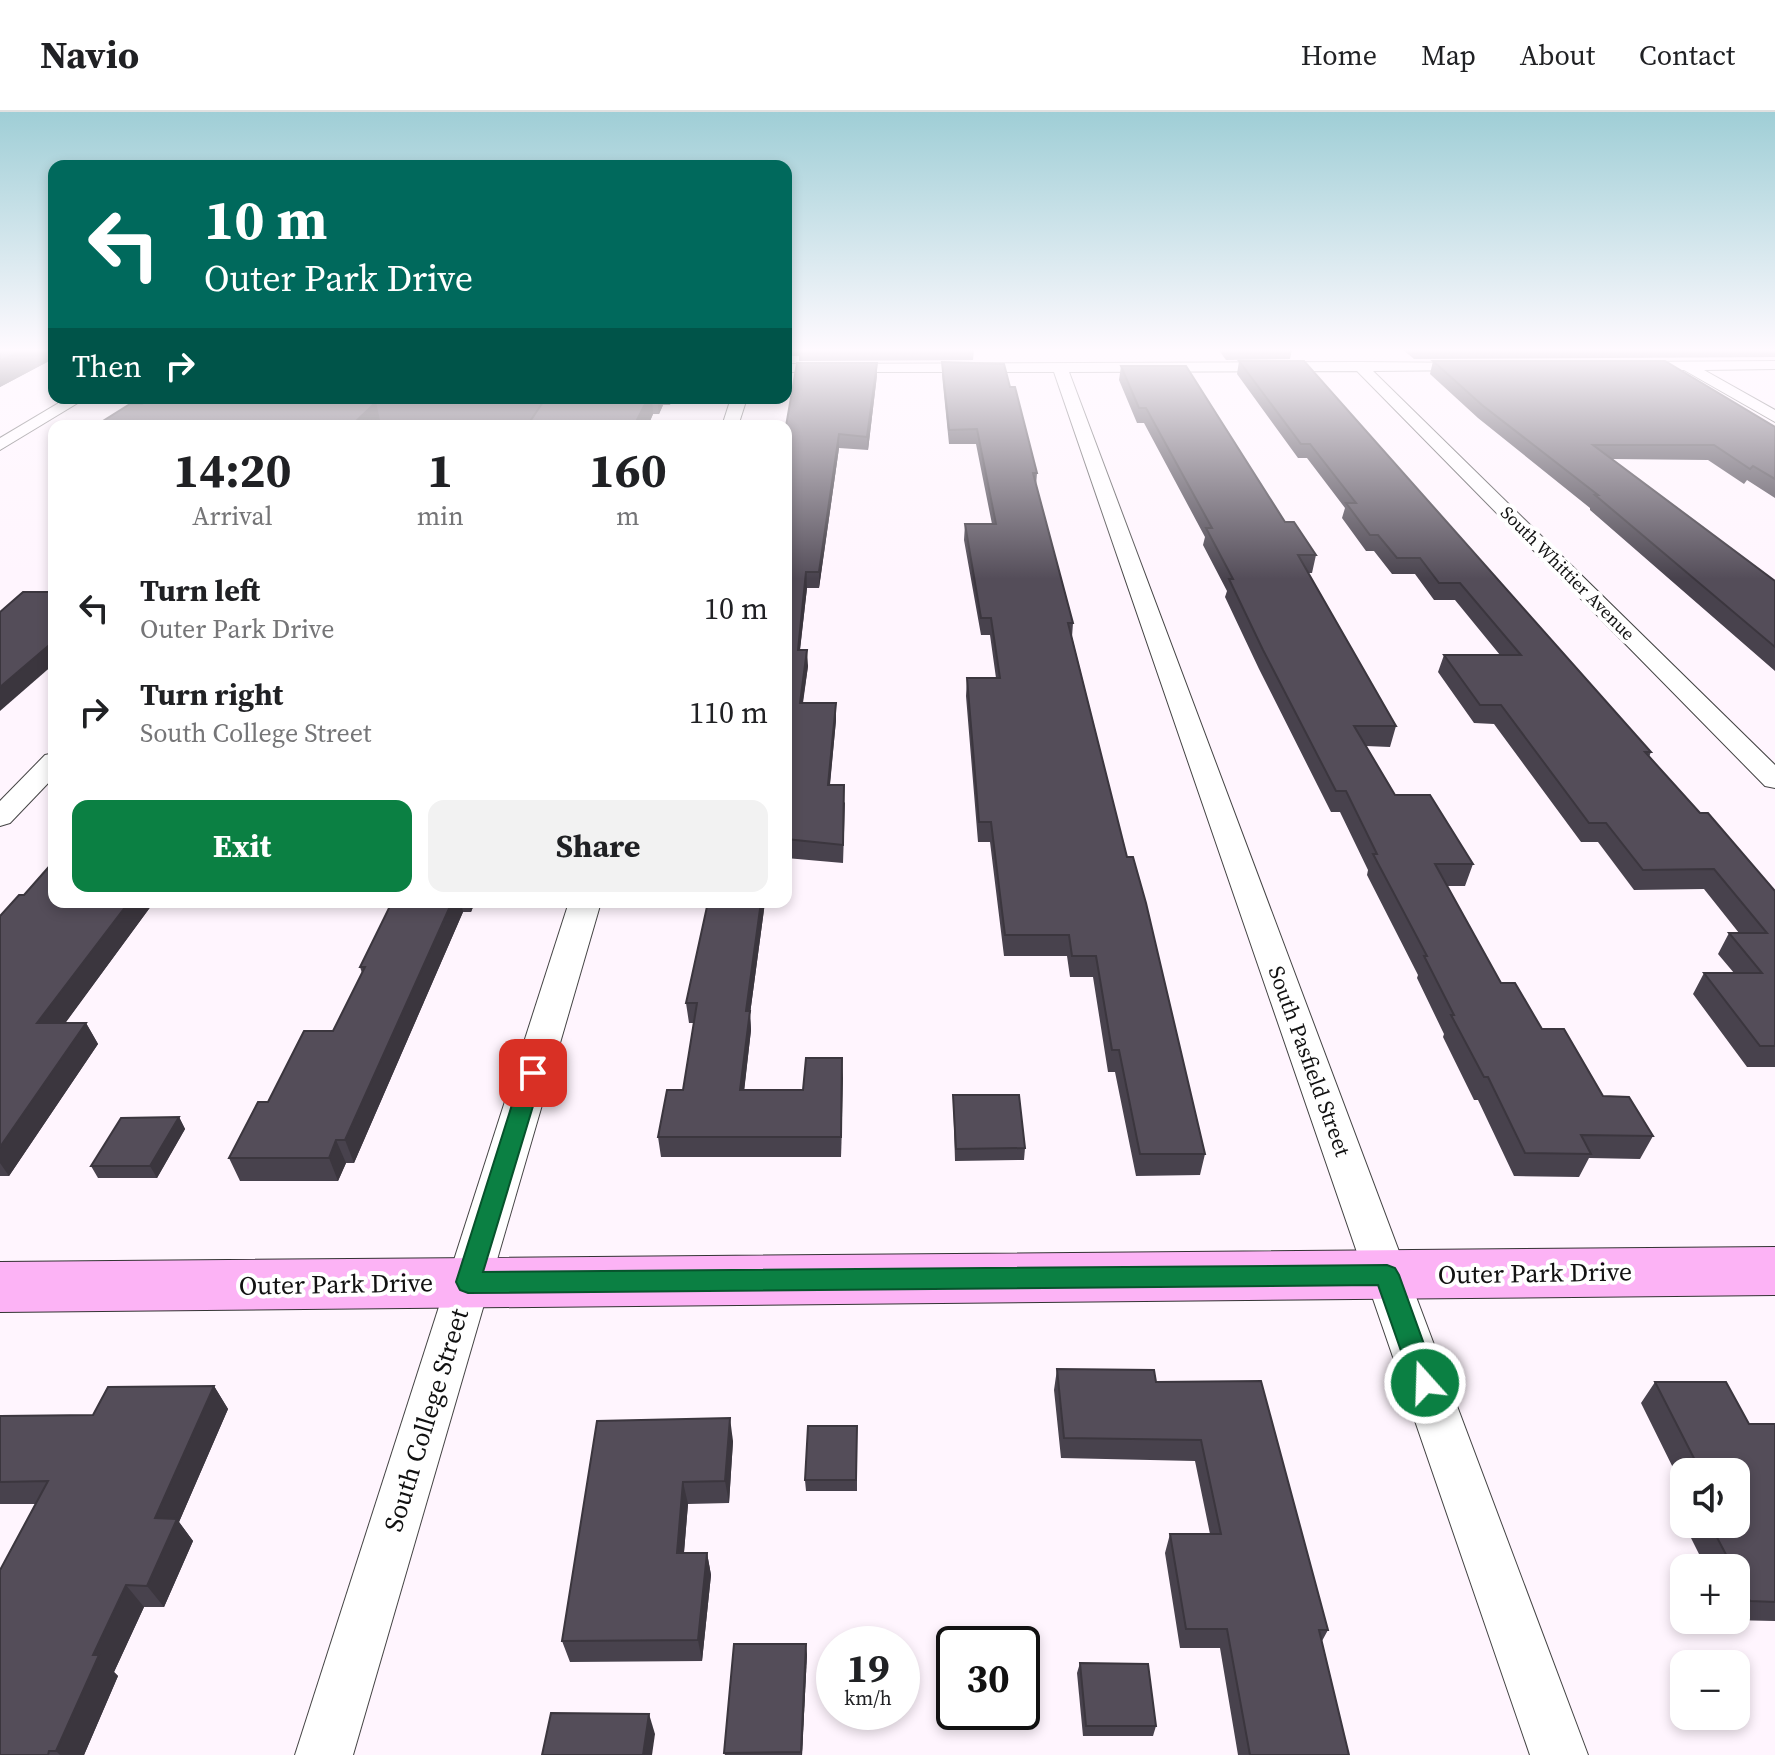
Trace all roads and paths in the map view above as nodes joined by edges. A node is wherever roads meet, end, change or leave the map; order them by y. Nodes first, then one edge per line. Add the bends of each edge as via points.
1 (32, 426) edge
2 (1081, 426) edge
3 (1420, 426) edge
4 (0, 445) edge
5 (48, 767) edge
6 (1775, 780) edge
7 (0, 817) edge
8 (583, 908) edge
9 (1775, 1271) edge
10 (1387, 1275) junction
11 (468, 1282) junction
12 (0, 1287) edge
13 (324, 1755) edge
14 (1559, 1755) edge

1 - 4 street
2 - 10 street, South Pasfield Street
3 - 6 street, South Whittier Avenue
5 - 7 street
8 - 11 street, South College Street
9 - 10 street, Outer Park Drive
10 - 11 street, Outer Park Drive
10 - 14 street, South Pasfield Street
11 - 12 street, Outer Park Drive
11 - 13 street, South College Street

